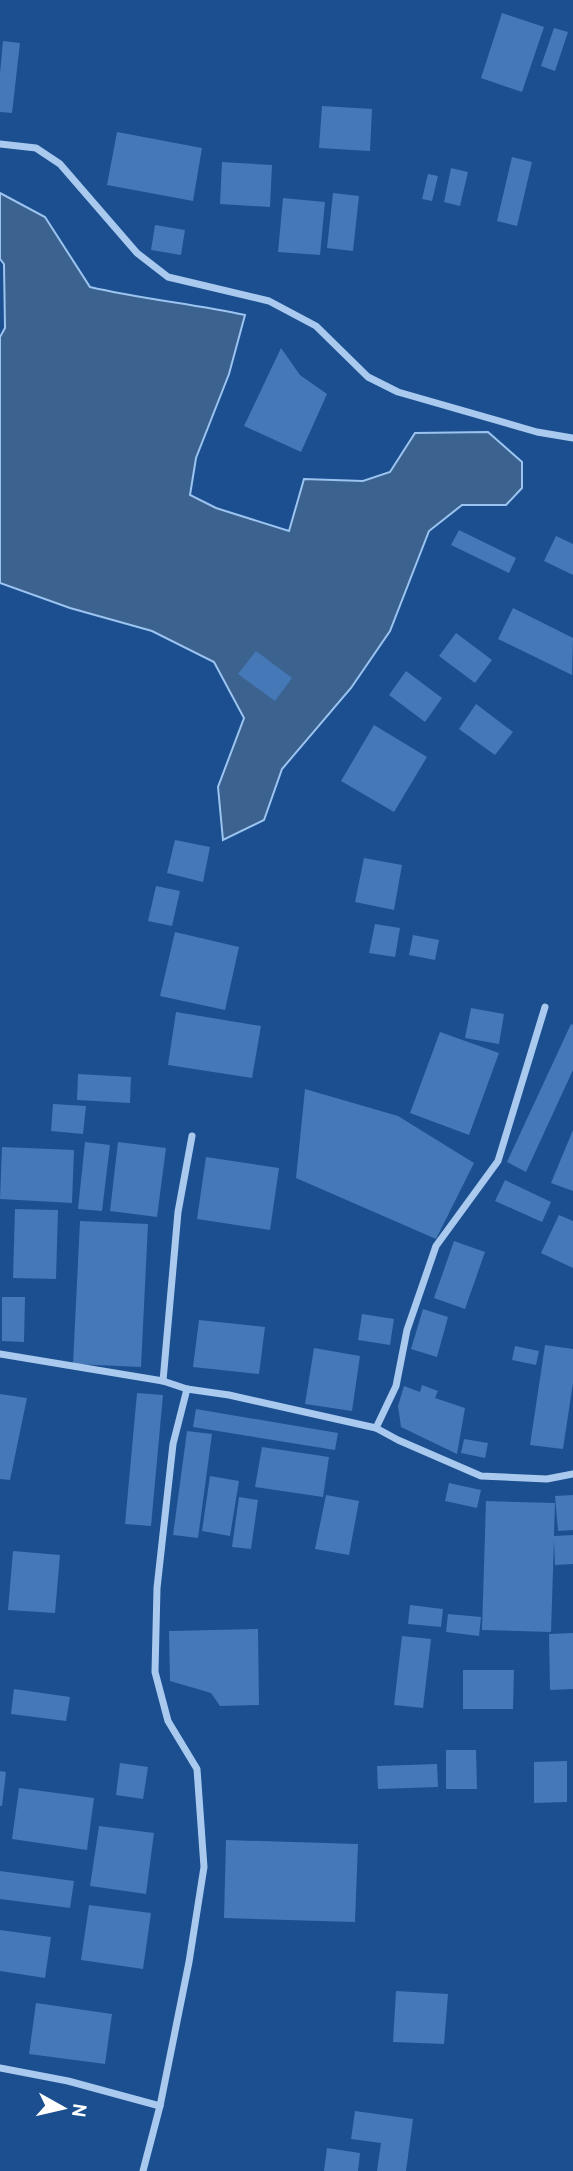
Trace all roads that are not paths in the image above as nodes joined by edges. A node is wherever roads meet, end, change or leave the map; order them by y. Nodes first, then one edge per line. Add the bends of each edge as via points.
1 (0, 144) edge
2 (573, 438) edge
3 (545, 1007) dead end
4 (192, 1136) dead end
5 (0, 1354) edge
6 (163, 1381) junction
7 (187, 1389) junction
8 (376, 1428) junction
9 (573, 1474) edge
10 (0, 2068) edge
11 (160, 2106) junction
12 (144, 2171) edge

1 - 2 street via 36,148 60,164 137,253 168,277 269,301 316,326 368,377 398,392
3 - 8 street via 498,1161 436,1246 407,1330 396,1386
4 - 6 street via 178,1212
5 - 6 street
6 - 7 street
7 - 8 street
7 - 11 street via 173,1444 157,1588 155,1672 168,1721 197,1769 204,1867
8 - 9 street via 481,1476 547,1479
10 - 11 street
11 - 12 street

